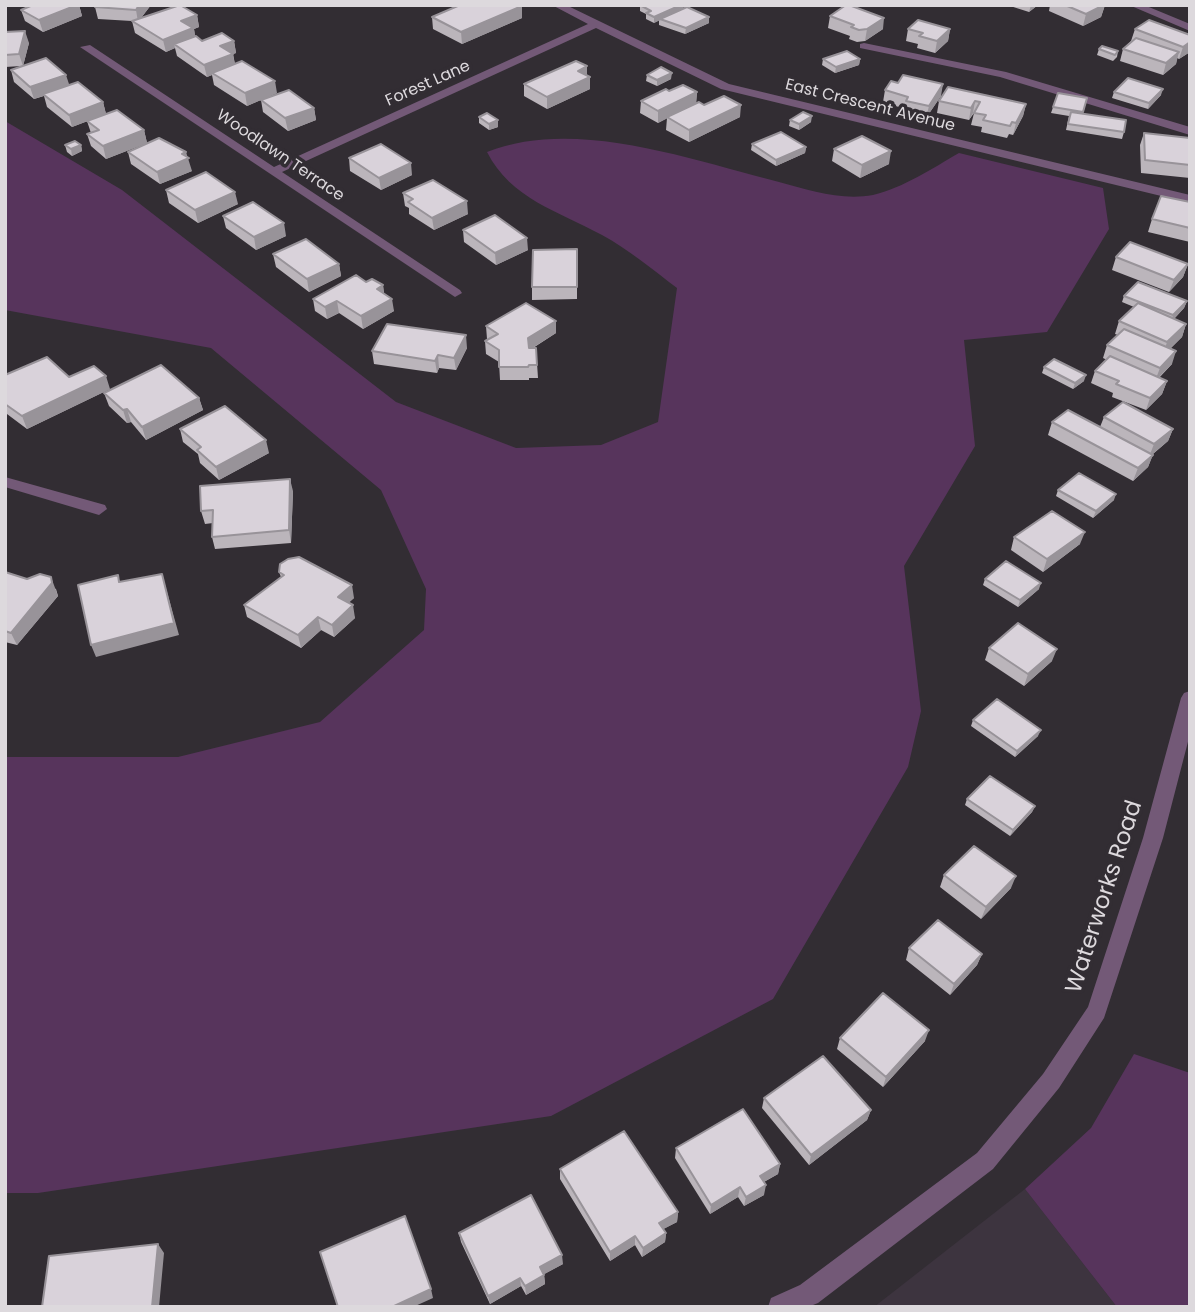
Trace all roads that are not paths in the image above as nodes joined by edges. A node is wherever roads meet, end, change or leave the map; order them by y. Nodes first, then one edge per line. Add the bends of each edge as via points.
1 (557, 5) edge
2 (1134, 5) edge
3 (595, 25) junction
4 (1190, 28) edge
5 (864, 46) edge
6 (86, 47) dead end
7 (1190, 131) edge
8 (274, 171) junction
9 (1190, 199) edge
10 (455, 293) dead end
11 (5, 482) edge
12 (99, 509) dead end
13 (1189, 706) edge
14 (780, 1307) edge

1 - 3 street, East Crescent Avenue
2 - 4 street
3 - 8 street, Forest Lane
3 - 9 street, East Crescent Avenue via 726,87
5 - 7 street via 1002,74
6 - 8 street, Woodlawn Terrace
8 - 10 street, Woodlawn Terrace
11 - 12 street
13 - 14 street, Waterworks Road via 1153,838 1097,1010 1051,1081 985,1161 817,1289

